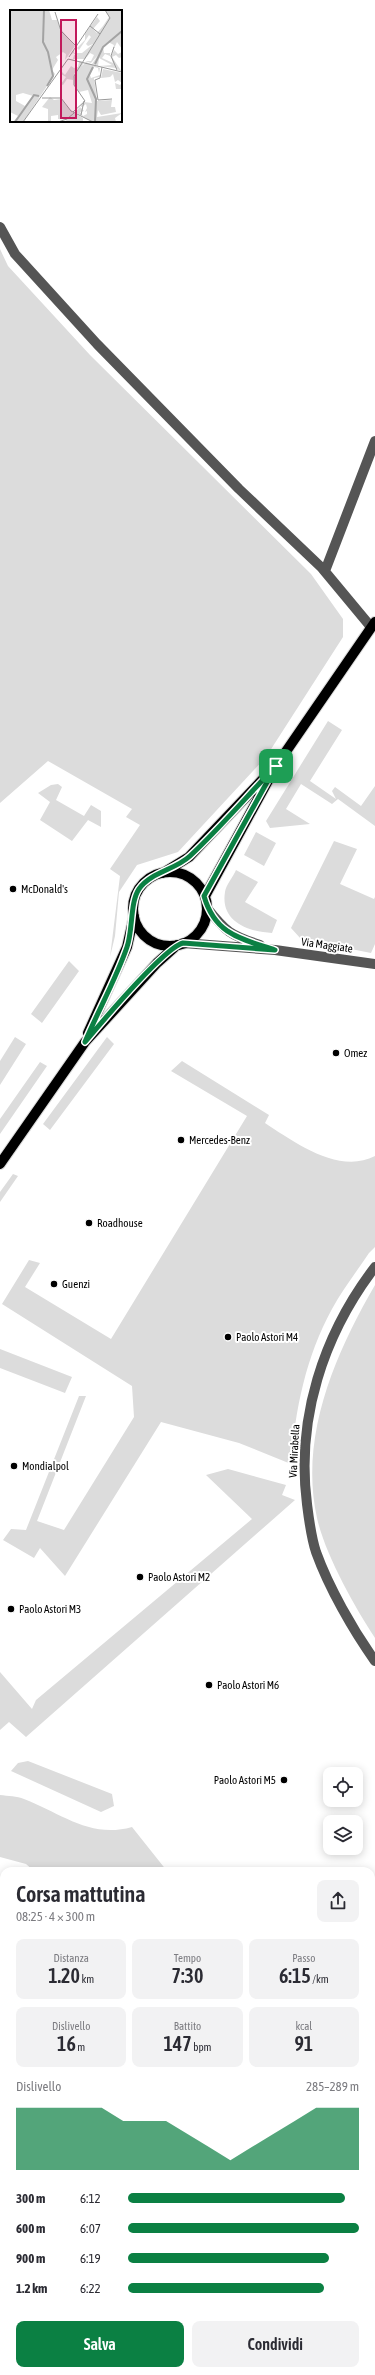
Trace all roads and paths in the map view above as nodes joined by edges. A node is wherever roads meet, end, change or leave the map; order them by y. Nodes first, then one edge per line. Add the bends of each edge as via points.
1 (0, 227) edge
2 (375, 441) edge
3 (325, 571) junction
4 (373, 624) edge
5 (276, 766) junction
6 (163, 873) junction
7 (204, 896) junction
8 (207, 908) junction
9 (134, 916) junction
10 (180, 944) junction
11 (275, 950) junction
12 (375, 964) edge
13 (85, 1042) junction
14 (0, 1164) edge
15 (375, 1267) edge
16 (375, 1661) edge

1 - 3 street via 15,254 98,344 239,489
2 - 3 street
3 - 4 street
4 - 5 main road
5 - 6 main road via 189,857
5 - 7 main road
6 - 7 main road via 180,874 191,879 199,886
6 - 9 main road via 152,877 140,888 134,899
7 - 8 main road
8 - 10 main road via 200,930
8 - 11 street, Via Maggiate via 234,936
9 - 10 main road via 138,927 149,939 160,944
9 - 13 main road via 127,947
10 - 11 street, Via Maggiate
10 - 13 main road via 157,963
11 - 12 street, Via Maggiate
13 - 14 main road
15 - 16 street, Via Mirabella via 345,1313 320,1366 307,1421 303,1474 316,1551 331,1587

